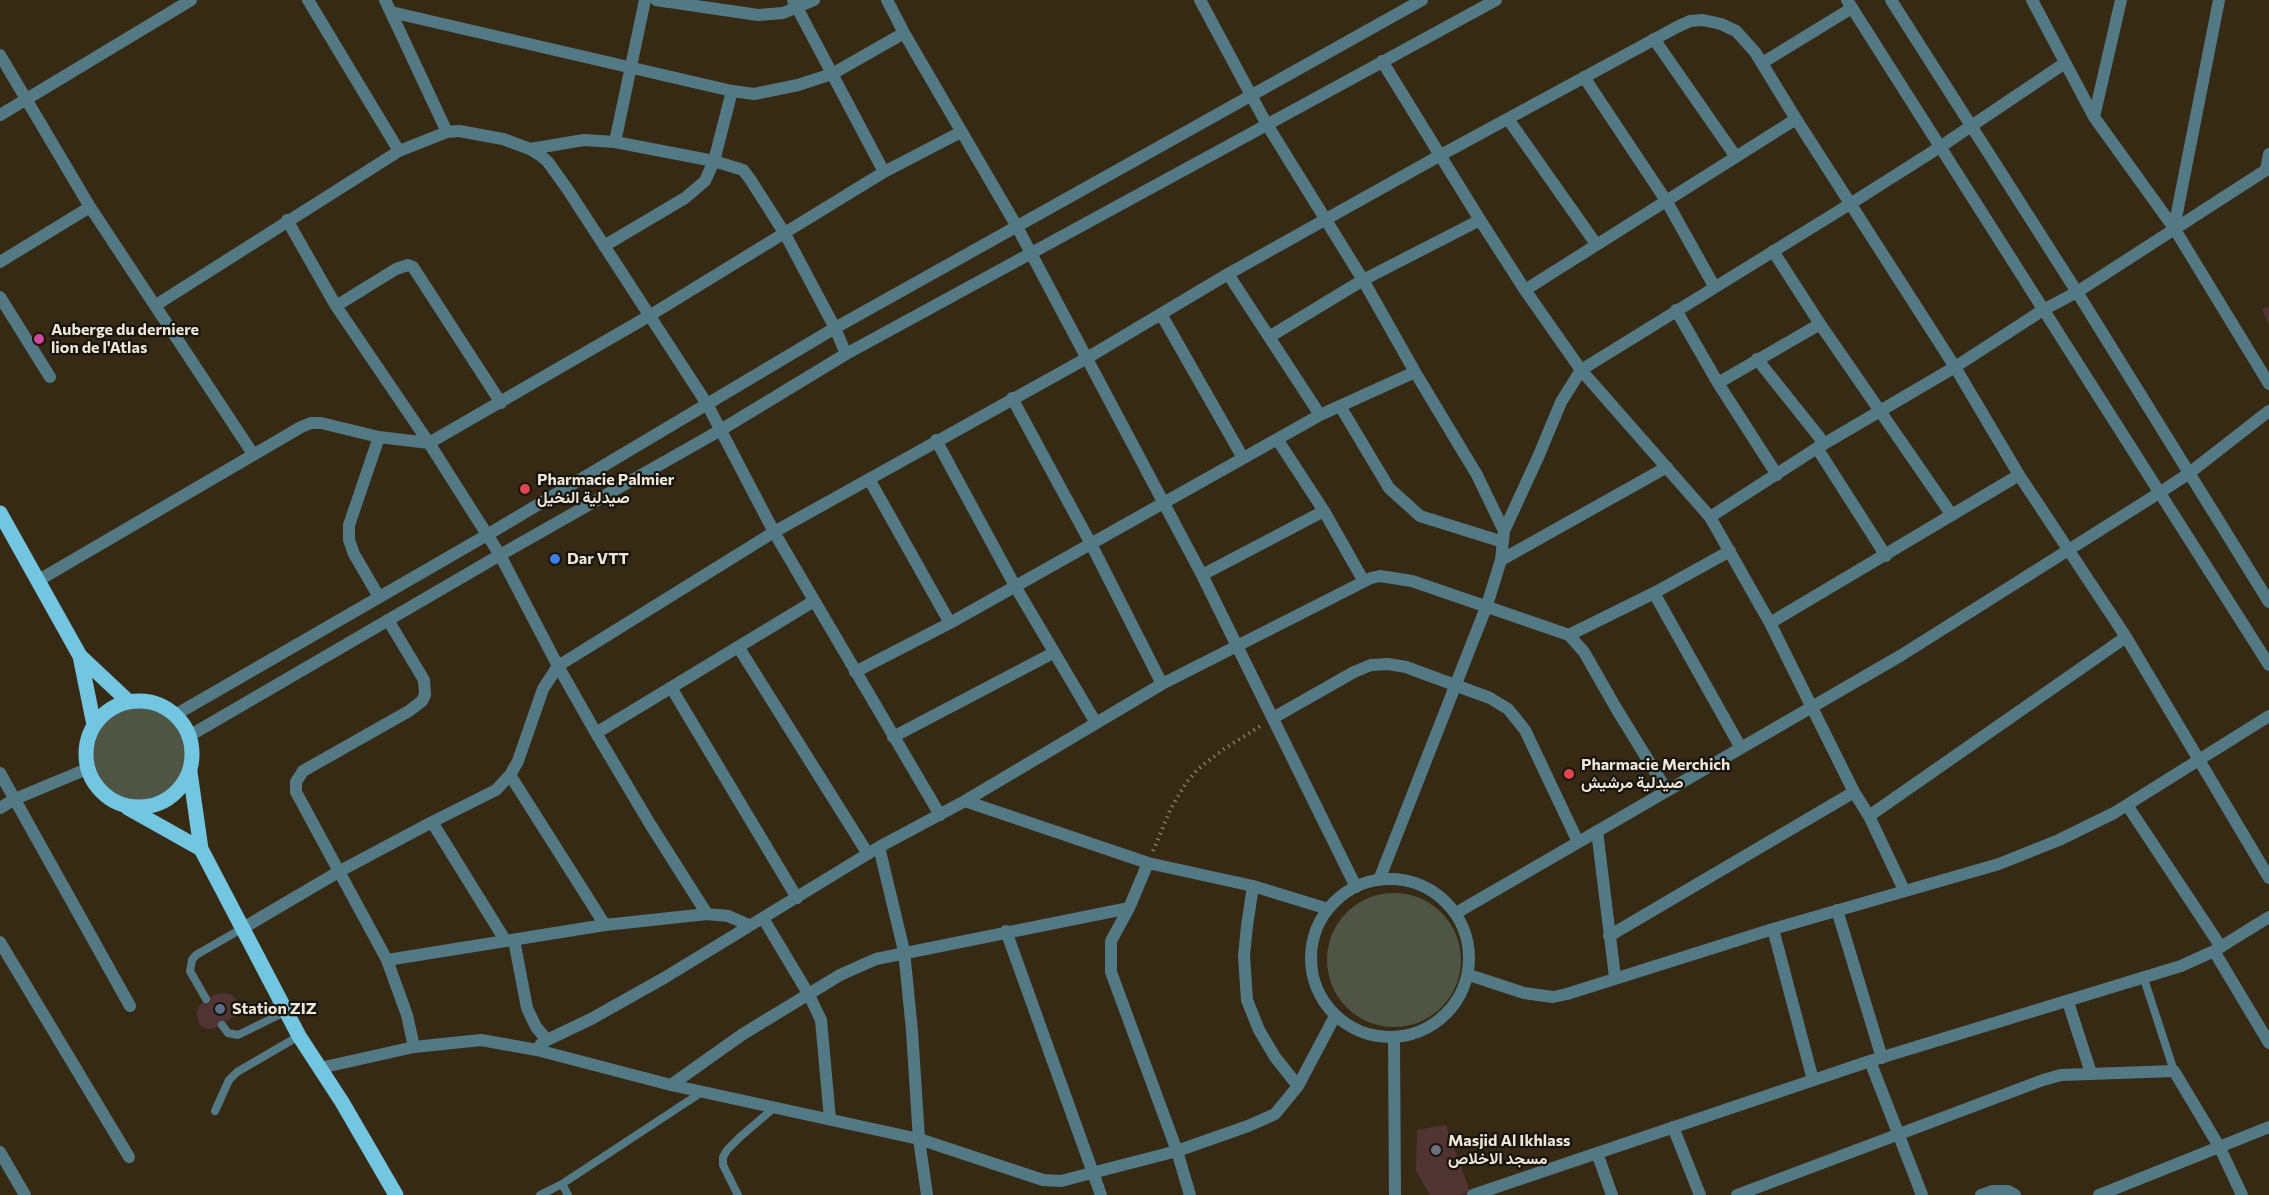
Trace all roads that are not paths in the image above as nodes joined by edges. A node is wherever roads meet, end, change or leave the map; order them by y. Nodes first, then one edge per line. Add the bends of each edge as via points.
1 (191, 0) edge
2 (308, 0) edge
3 (385, 0) edge
4 (645, 0) edge
5 (656, 0) edge
6 (814, 0) edge
7 (887, 0) edge
8 (1200, 0) edge
9 (1422, 0) edge
10 (1496, 0) edge
11 (1891, 0) edge
12 (2032, 0) edge
13 (2121, 0) edge
14 (2218, 0) edge
15 (795, 4) edge
16 (1849, 4) edge
17 (392, 12) junction
18 (904, 33) junction
19 (1654, 39) junction
20 (0, 55) edge
21 (1382, 61) junction
22 (1762, 63) junction
23 (2065, 63) junction
24 (629, 67) junction
25 (832, 74) junction
26 (1584, 77) junction
27 (732, 91) junction
28 (1252, 96) junction
29 (26, 99) junction
30 (0, 115) edge
31 (2094, 117) junction
32 (1508, 119) junction
33 (1796, 120) junction
34 (1266, 123) junction
35 (1971, 126) junction
36 (447, 132) junction
37 (961, 132) junction
38 (615, 142) junction
39 (1940, 147) junction
40 (530, 148) junction
41 (399, 151) junction
42 (2269, 154) edge
43 (1439, 156) junction
44 (1736, 157) junction
45 (714, 161) junction
46 (2267, 169) edge
47 (884, 172) junction
48 (1667, 202) junction
49 (1850, 204) junction
50 (90, 207) junction
51 (287, 220) junction
52 (1325, 220) junction
53 (1480, 220) junction
54 (1016, 225) junction
55 (2174, 228) junction
56 (785, 234) junction
57 (1596, 244) junction
58 (604, 246) junction
59 (1773, 251) junction
60 (1030, 254) junction
61 (0, 262) edge
62 (1228, 274) junction
63 (1364, 280) junction
64 (1714, 286) junction
65 (1525, 290) junction
66 (2077, 292) junction
67 (0, 297) edge
68 (156, 305) junction
69 (336, 306) junction
70 (1676, 310) junction
71 (2043, 310) junction
72 (1161, 314) junction
73 (649, 316) junction
74 (1820, 324) junction
75 (835, 328) junction
76 (1269, 337) junction
77 (846, 354) junction
78 (1087, 358) junction
79 (1757, 359) junction
80 (1955, 367) junction
81 (1581, 370) junction
82 (1415, 372) junction
83 (51, 377) dead end
84 (1718, 383) junction
85 (2269, 384) edge
86 (1012, 398) junction
87 (501, 403) junction
88 (707, 404) junction
89 (1340, 406) junction
90 (1880, 411) junction
91 (2269, 411) edge
92 (1320, 415) junction
93 (719, 431) junction
94 (379, 437) junction
95 (1277, 439) junction
96 (936, 440) junction
97 (429, 443) junction
98 (1821, 446) junction
99 (253, 454) junction
100 (1244, 458) junction
101 (1667, 467) junction
102 (2188, 474) junction
103 (1776, 475) junction
104 (2019, 475) junction
105 (869, 479) junction
106 (2159, 493) junction
107 (1163, 503) junction
108 (1324, 511) junction
109 (0, 513) edge
110 (1951, 514) junction
111 (1710, 516) junction
112 (774, 532) junction
113 (487, 535) junction
114 (1503, 536) junction
115 (1091, 544) junction
116 (2068, 549) junction
117 (1730, 551) junction
118 (500, 555) junction
119 (1886, 556) junction
120 (1501, 560) junction
121 (1202, 575) junction
122 (39, 580) junction
123 (1363, 580) junction
124 (1015, 586) junction
125 (1654, 593) junction
126 (379, 597) junction
127 (814, 601) junction
128 (2269, 602) edge
129 (1487, 605) junction
130 (388, 620) junction
131 (950, 622) junction
132 (1770, 623) junction
133 (1569, 635) junction
134 (2126, 637) junction
135 (1238, 646) junction
136 (739, 648) junction
137 (1053, 653) junction
138 (80, 656) junction
139 (2269, 665) edge
140 (558, 666) junction
141 (855, 672) junction
142 (1162, 684) junction
143 (1455, 684) junction
144 (672, 689) junction
145 (129, 702) junction
146 (1812, 706) junction
147 (175, 715) junction
148 (2269, 717) edge
149 (1273, 718) junction
150 (1096, 723) junction
151 (94, 725) junction
152 (596, 733) junction
153 (189, 736) junction
154 (892, 737) junction
155 (1741, 748) junction
156 (2199, 761) junction
157 (87, 768) junction
158 (190, 772) junction
159 (0, 773) edge
160 (510, 775) junction
161 (1668, 791) junction
162 (1854, 792) junction
163 (15, 799) junction
164 (965, 801) junction
165 (123, 805) junction
166 (2127, 805) junction
167 (0, 808) edge
168 (940, 815) junction
169 (1869, 816) junction
170 (432, 822) junction
171 (1597, 831) junction
172 (1578, 842) junction
173 (879, 847) junction
174 (201, 849) junction
175 (868, 854) junction
176 (1148, 863) junction
177 (340, 871) junction
178 (2269, 878) edge
179 (1379, 880) junction
180 (1253, 886) junction
181 (1356, 887) junction
182 (1904, 890) junction
183 (797, 898) junction
184 (1129, 908) junction
185 (1328, 909) junction
186 (1837, 910) junction
187 (1456, 913) junction
188 (707, 914) junction
189 (2269, 917) edge
190 (763, 918) junction
191 (749, 924) junction
192 (604, 926) junction
193 (243, 928) junction
194 (1773, 928) junction
195 (1006, 931) junction
196 (1609, 936) junction
197 (509, 940) junction
198 (0, 942) edge
199 (2218, 949) junction
200 (904, 951) junction
201 (387, 960) junction
202 (1469, 975) junction
203 (1615, 977) junction
204 (2144, 979) junction
205 (809, 995) junction
206 (206, 999) dead end
207 (2068, 1002) junction
208 (130, 1006) dead end
209 (287, 1011) junction
210 (1335, 1016) junction
211 (222, 1025) dead end
212 (299, 1036) junction
213 (1394, 1039) junction
214 (547, 1040) junction
215 (2269, 1043) edge
216 (414, 1047) junction
217 (537, 1050) junction
218 (1876, 1059) junction
219 (320, 1068) junction
220 (2174, 1071) junction
221 (2091, 1073) junction
222 (1813, 1080) junction
223 (670, 1084) junction
224 (1298, 1086) junction
225 (703, 1091) junction
226 (775, 1107) junction
227 (215, 1111) dead end
228 (830, 1119) junction
229 (1673, 1127) junction
230 (2269, 1127) edge
231 (1899, 1136) junction
232 (919, 1139) junction
233 (2220, 1148) junction
234 (1177, 1151) junction
235 (0, 1152) edge
236 (1597, 1153) junction
237 (129, 1157) dead end
238 (1092, 1175) junction
239 (561, 1184) junction
240 (1491, 1192) edge
241 (25, 1195) edge
242 (396, 1195) edge
243 (540, 1195) edge
244 (568, 1195) edge
245 (738, 1195) edge
246 (927, 1195) edge
247 (1101, 1195) edge
248 (1190, 1195) edge
249 (1395, 1195) edge
250 (1473, 1195) edge
251 (1612, 1195) edge
252 (1700, 1195) edge
253 (1737, 1195) edge
254 (1922, 1195) edge
255 (1982, 1195) edge
256 (2015, 1195) edge
257 (2099, 1195) edge
258 (2242, 1195) edge

1 - 29 street
2 - 41 street
3 - 17 street
4 - 24 street
5 - 15 street via 745,15 771,15
6 - 15 street
7 - 18 street
8 - 28 street
9 - 28 street
10 - 21 street
11 - 35 street
12 - 23 street
13 - 31 street
14 - 55 street
15 - 25 street
16 - 22 street
16 - 39 street
17 - 24 street
17 - 36 street
18 - 25 street
18 - 37 street
19 - 22 street via 1690,21 1712,22 1736,31
19 - 26 street
19 - 44 street
20 - 29 street
21 - 34 street
21 - 43 street
22 - 33 street
23 - 31 street
23 - 35 street
24 - 27 street
24 - 38 street
25 - 27 street via 760,94
25 - 47 street
26 - 32 street
26 - 48 street
27 - 45 street
28 - 34 street
28 - 54 street
29 - 30 street
29 - 50 street
31 - 55 street
32 - 43 street
32 - 57 street
33 - 44 street
33 - 49 street
34 - 52 street
34 - 60 street
35 - 39 street
35 - 66 street
36 - 40 street via 478,134
36 - 41 street
37 - 47 street
37 - 54 street
38 - 40 street via 584,140
38 - 45 street
39 - 49 street
39 - 71 street
40 - 58 street via 548,162
41 - 51 street
42 - 46 street
43 - 52 street
43 - 53 street
44 - 48 street
45 - 56 street via 743,170
45 - 58 street via 709,176 698,189
46 - 55 street
47 - 56 street
48 - 57 street
48 - 64 street
49 - 59 street
49 - 80 street
50 - 61 street
50 - 68 street
51 - 68 street
51 - 69 street
52 - 62 street
52 - 63 street
53 - 63 street
53 - 65 street
54 - 60 street
54 - 75 street
55 - 66 street
55 - 85 street
56 - 73 street
56 - 75 street
57 - 65 street
58 - 73 street
59 - 64 street
59 - 74 street
60 - 77 street
60 - 78 street
62 - 72 street
62 - 76 street
63 - 76 street
63 - 82 street
64 - 70 street
65 - 81 street
66 - 71 street
66 - 102 street
67 - 83 street
68 - 99 street
69 - 87 street via 396,269 413,267
69 - 97 street
70 - 81 street
70 - 84 street
71 - 80 street
71 - 106 street
72 - 78 street
72 - 100 street
73 - 87 street
73 - 88 street
74 - 79 street
74 - 90 street
75 - 77 street
75 - 88 street
76 - 92 street
77 - 93 street
78 - 86 street
78 - 107 street
79 - 84 street
79 - 98 street
80 - 90 street
80 - 104 street
81 - 101 street
81 - 114 street via 1561,402
82 - 89 street
82 - 114 street via 1477,475
84 - 103 street
86 - 96 street
86 - 115 street
87 - 97 street
88 - 93 street
88 - 113 street
89 - 92 street
89 - 114 street via 1389,488 1420,516
90 - 98 street
90 - 110 street
91 - 102 street
92 - 95 street
93 - 112 street
93 - 118 street
94 - 97 street
94 - 99 street via 311,423
94 - 126 street via 349,525 354,554
95 - 100 street
95 - 108 street
96 - 105 street
96 - 124 street
97 - 113 street
98 - 103 street
98 - 119 street
99 - 122 street
100 - 107 street
101 - 111 street
101 - 120 street
102 - 106 street
102 - 128 street
103 - 111 street
104 - 110 street
104 - 116 street
105 - 112 street
105 - 131 street
106 - 116 street
106 - 139 street
107 - 115 street
107 - 121 street
108 - 121 street
108 - 123 street
109 - 122 main road
110 - 119 street
111 - 117 street
112 - 127 street
112 - 140 street
113 - 118 street
113 - 126 street
114 - 120 street
115 - 124 street
115 - 142 street
116 - 134 street
116 - 146 street via 1900,656
117 - 125 street
117 - 132 street
118 - 130 street
118 - 140 street
119 - 132 street
120 - 129 street
121 - 135 street
122 - 138 main road
123 - 129 street via 1395,578
123 - 135 street
124 - 131 street
124 - 137 street
125 - 133 street
125 - 155 street
126 - 147 street
127 - 136 street
127 - 141 street
129 - 133 street
129 - 143 street
130 - 153 street
130 - 177 street via 424,680 422,701 312,765 296,782 299,799
131 - 141 street
132 - 146 street
133 - 161 street via 1584,652
134 - 156 street
134 - 169 street
135 - 142 street
135 - 149 street
136 - 144 street
136 - 175 street
137 - 150 street
137 - 154 street
138 - 145 main road
138 - 151 main road
140 - 152 street
140 - 160 street via 543,689 528,737
141 - 154 street
142 - 150 street
143 - 149 street via 1406,667 1371,665
143 - 172 street via 1508,709 1525,730
143 - 179 street
144 - 152 street
144 - 183 street
145 - 147 main road via 145,701
145 - 151 main road via 115,706
146 - 155 street
146 - 162 street
147 - 153 main road
148 - 156 street
149 - 181 street
150 - 164 street
151 - 157 main road via 85,753
152 - 188 street
153 - 158 main road
154 - 168 street
155 - 161 street
156 - 166 street
156 - 178 street
157 - 163 street
157 - 165 main road via 107,797
158 - 165 main road via 176,792 155,805
158 - 174 main road
159 - 163 street
160 - 170 street via 496,790
160 - 192 street
161 - 171 street
162 - 169 street
162 - 196 street
163 - 167 street
163 - 208 street
164 - 168 street
164 - 176 street
165 - 174 main road
166 - 182 street via 2028,853
166 - 199 street
168 - 173 street
169 - 182 street
170 - 177 street
170 - 197 street
171 - 172 street
171 - 196 street
172 - 187 street
173 - 175 street
173 - 200 street
174 - 193 main road
175 - 183 street
176 - 180 street
176 - 184 street
177 - 193 street
177 - 201 street
179 - 181 street
179 - 187 street via 1414,882 1435,892
180 - 185 street
180 - 224 street via 1245,956 1247,1000 1275,1057
181 - 185 street
182 - 186 street
183 - 190 street
184 - 195 street
184 - 234 street via 1111,941 1111,972
185 - 210 street via 1316,929 1310,952 1320,998
186 - 194 street
186 - 218 street
187 - 202 street via 1465,928 1470,951
188 - 191 street
188 - 192 street
189 - 199 street
190 - 191 street
190 - 205 street
191 - 214 street via 664,978
192 - 197 street
193 - 206 lane via 192,960 190,971
193 - 209 main road
194 - 203 street
194 - 222 street
195 - 200 street
195 - 238 street
196 - 203 street
197 - 201 street
197 - 214 street via 527,1008
198 - 237 street
199 - 204 street
199 - 215 street
200 - 205 street via 840,975
200 - 232 street
201 - 216 street via 401,993
202 - 203 street via 1524,993 1554,997
202 - 213 street via 1454,1007 1428,1029
204 - 207 street
204 - 220 lane
205 - 223 street
205 - 228 street via 821,1020
207 - 218 street
207 - 221 street
209 - 211 lane via 238,1035 228,1033
209 - 212 main road
210 - 213 street via 1362,1034
210 - 224 street
212 - 219 main road
212 - 227 lane via 237,1072
213 - 249 street
214 - 217 street
216 - 217 street via 481,1040
216 - 219 street
217 - 223 street
218 - 222 street
218 - 231 street
219 - 242 main road
220 - 221 street
220 - 233 street
221 - 231 street via 2043,1080
222 - 229 street
223 - 225 street
224 - 234 street via 1275,1114
225 - 226 street
225 - 239 lane
226 - 228 street
226 - 245 lane via 723,1157
228 - 232 street
229 - 236 street
229 - 252 street
230 - 233 street
231 - 253 street
231 - 254 street
232 - 238 street via 1043,1180
232 - 246 street
233 - 257 street
233 - 258 street
234 - 238 street
234 - 248 street
235 - 241 street
236 - 240 street
236 - 251 street
238 - 247 street
239 - 243 lane
239 - 244 lane
240 - 250 street
255 - 256 street via 1993,1191

